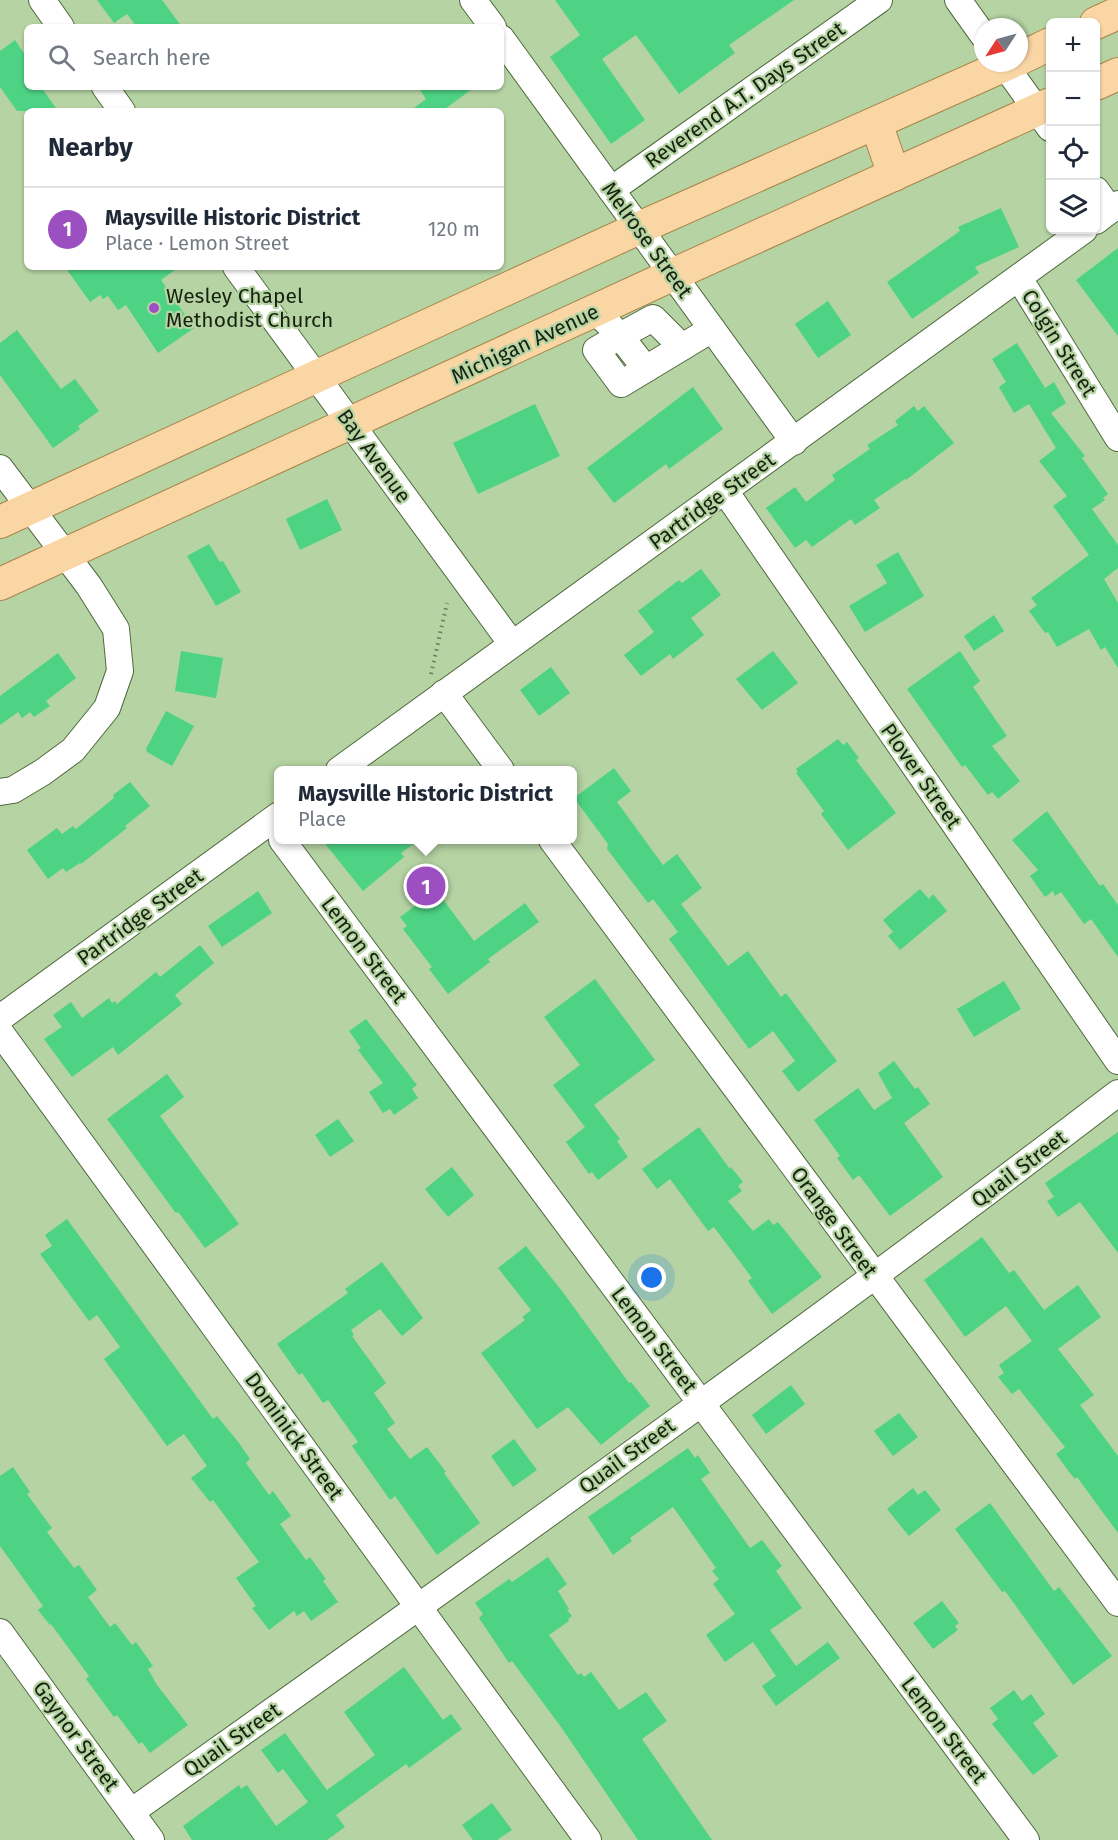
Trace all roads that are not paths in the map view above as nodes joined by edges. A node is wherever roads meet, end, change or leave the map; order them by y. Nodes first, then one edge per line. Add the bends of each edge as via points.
1 (42, 0) edge
2 (473, 0) edge
3 (879, 0) edge
4 (958, 0) edge
5 (1118, 13) edge
6 (1100, 21) edge
7 (974, 22) edge
8 (59, 24) edge
9 (491, 24) edge
10 (504, 42) edge
11 (1046, 46) edge
12 (1028, 54) edge
13 (989, 72) edge
14 (1016, 72) edge
15 (1118, 74) edge
16 (1100, 82) edge
17 (107, 90) edge
18 (120, 108) edge
19 (1046, 114) edge
20 (876, 123) junction
21 (894, 176) junction
22 (611, 190) junction
23 (639, 228) junction
24 (1079, 234) edge
25 (238, 270) edge
26 (672, 275) junction
27 (1019, 278) junction
28 (596, 311) junction
29 (712, 329) junction
30 (620, 336) junction
31 (682, 347) junction
32 (316, 377) junction
33 (350, 423) junction
34 (1118, 438) edge
35 (794, 442) junction
36 (0, 468) edge
37 (725, 491) junction
38 (31, 508) junction
39 (0, 522) edge
40 (65, 555) junction
41 (0, 585) edge
42 (512, 644) junction
43 (437, 687) junction
44 (345, 766) edge
45 (497, 766) edge
46 (0, 792) edge
47 (274, 830) edge
48 (289, 844) edge
49 (555, 844) edge
50 (0, 1018) edge
51 (0, 1032) edge
52 (1118, 1061) edge
53 (1118, 1093) edge
54 (874, 1276) junction
55 (701, 1402) junction
56 (1118, 1603) edge
57 (418, 1607) junction
58 (0, 1632) edge
59 (131, 1812) junction
60 (151, 1840) edge
61 (588, 1840) edge
62 (1026, 1840) edge

1 - 8 street
2 - 9 street
3 - 22 street, Reverend A.T. Days Street
4 - 7 street
5 - 6 main road
10 - 22 street, Melrose Street
11 - 12 main road
13 - 20 main road
14 - 19 street
15 - 16 main road
17 - 18 street
19 - 21 main road, Michigan Avenue
20 - 21 main road
20 - 23 main road
21 - 26 main road, Michigan Avenue
22 - 23 street, Melrose Street
23 - 26 street, Melrose Street
23 - 32 main road
24 - 27 street, Partridge Street
25 - 32 street, Bay Avenue
26 - 28 main road, Michigan Avenue
26 - 29 street, Melrose Street
27 - 34 street, Colgin Street
27 - 35 street, Partridge Street
28 - 30 street
28 - 33 main road, Michigan Avenue
29 - 31 street
29 - 35 street, Melrose Street
30 - 31 street via 653,318
30 - 31 street via 596,350 621,384
32 - 33 street, Bay Avenue
32 - 38 main road
33 - 40 main road, Michigan Avenue
33 - 42 street, Bay Avenue
35 - 37 street, Partridge Street
36 - 38 street
37 - 42 street, Partridge Street
37 - 52 street, Plover Street
38 - 39 main road
38 - 40 street
40 - 41 main road, Michigan Avenue
40 - 46 street via 116,629 120,671 107,708 73,750 13,790
42 - 43 street, Partridge Street
43 - 44 street, Partridge Street
43 - 45 street
47 - 50 street, Partridge Street
48 - 55 street, Lemon Street
49 - 54 street, Orange Street
51 - 57 street, Dominick Street
53 - 54 street, Quail Street
54 - 55 street, Quail Street
54 - 56 street, Orange Street
55 - 57 street, Quail Street
55 - 62 street, Lemon Street
57 - 59 street, Quail Street
57 - 61 street, Dominick Street
58 - 59 street, Gaynor Street
59 - 60 street, Gaynor Street

